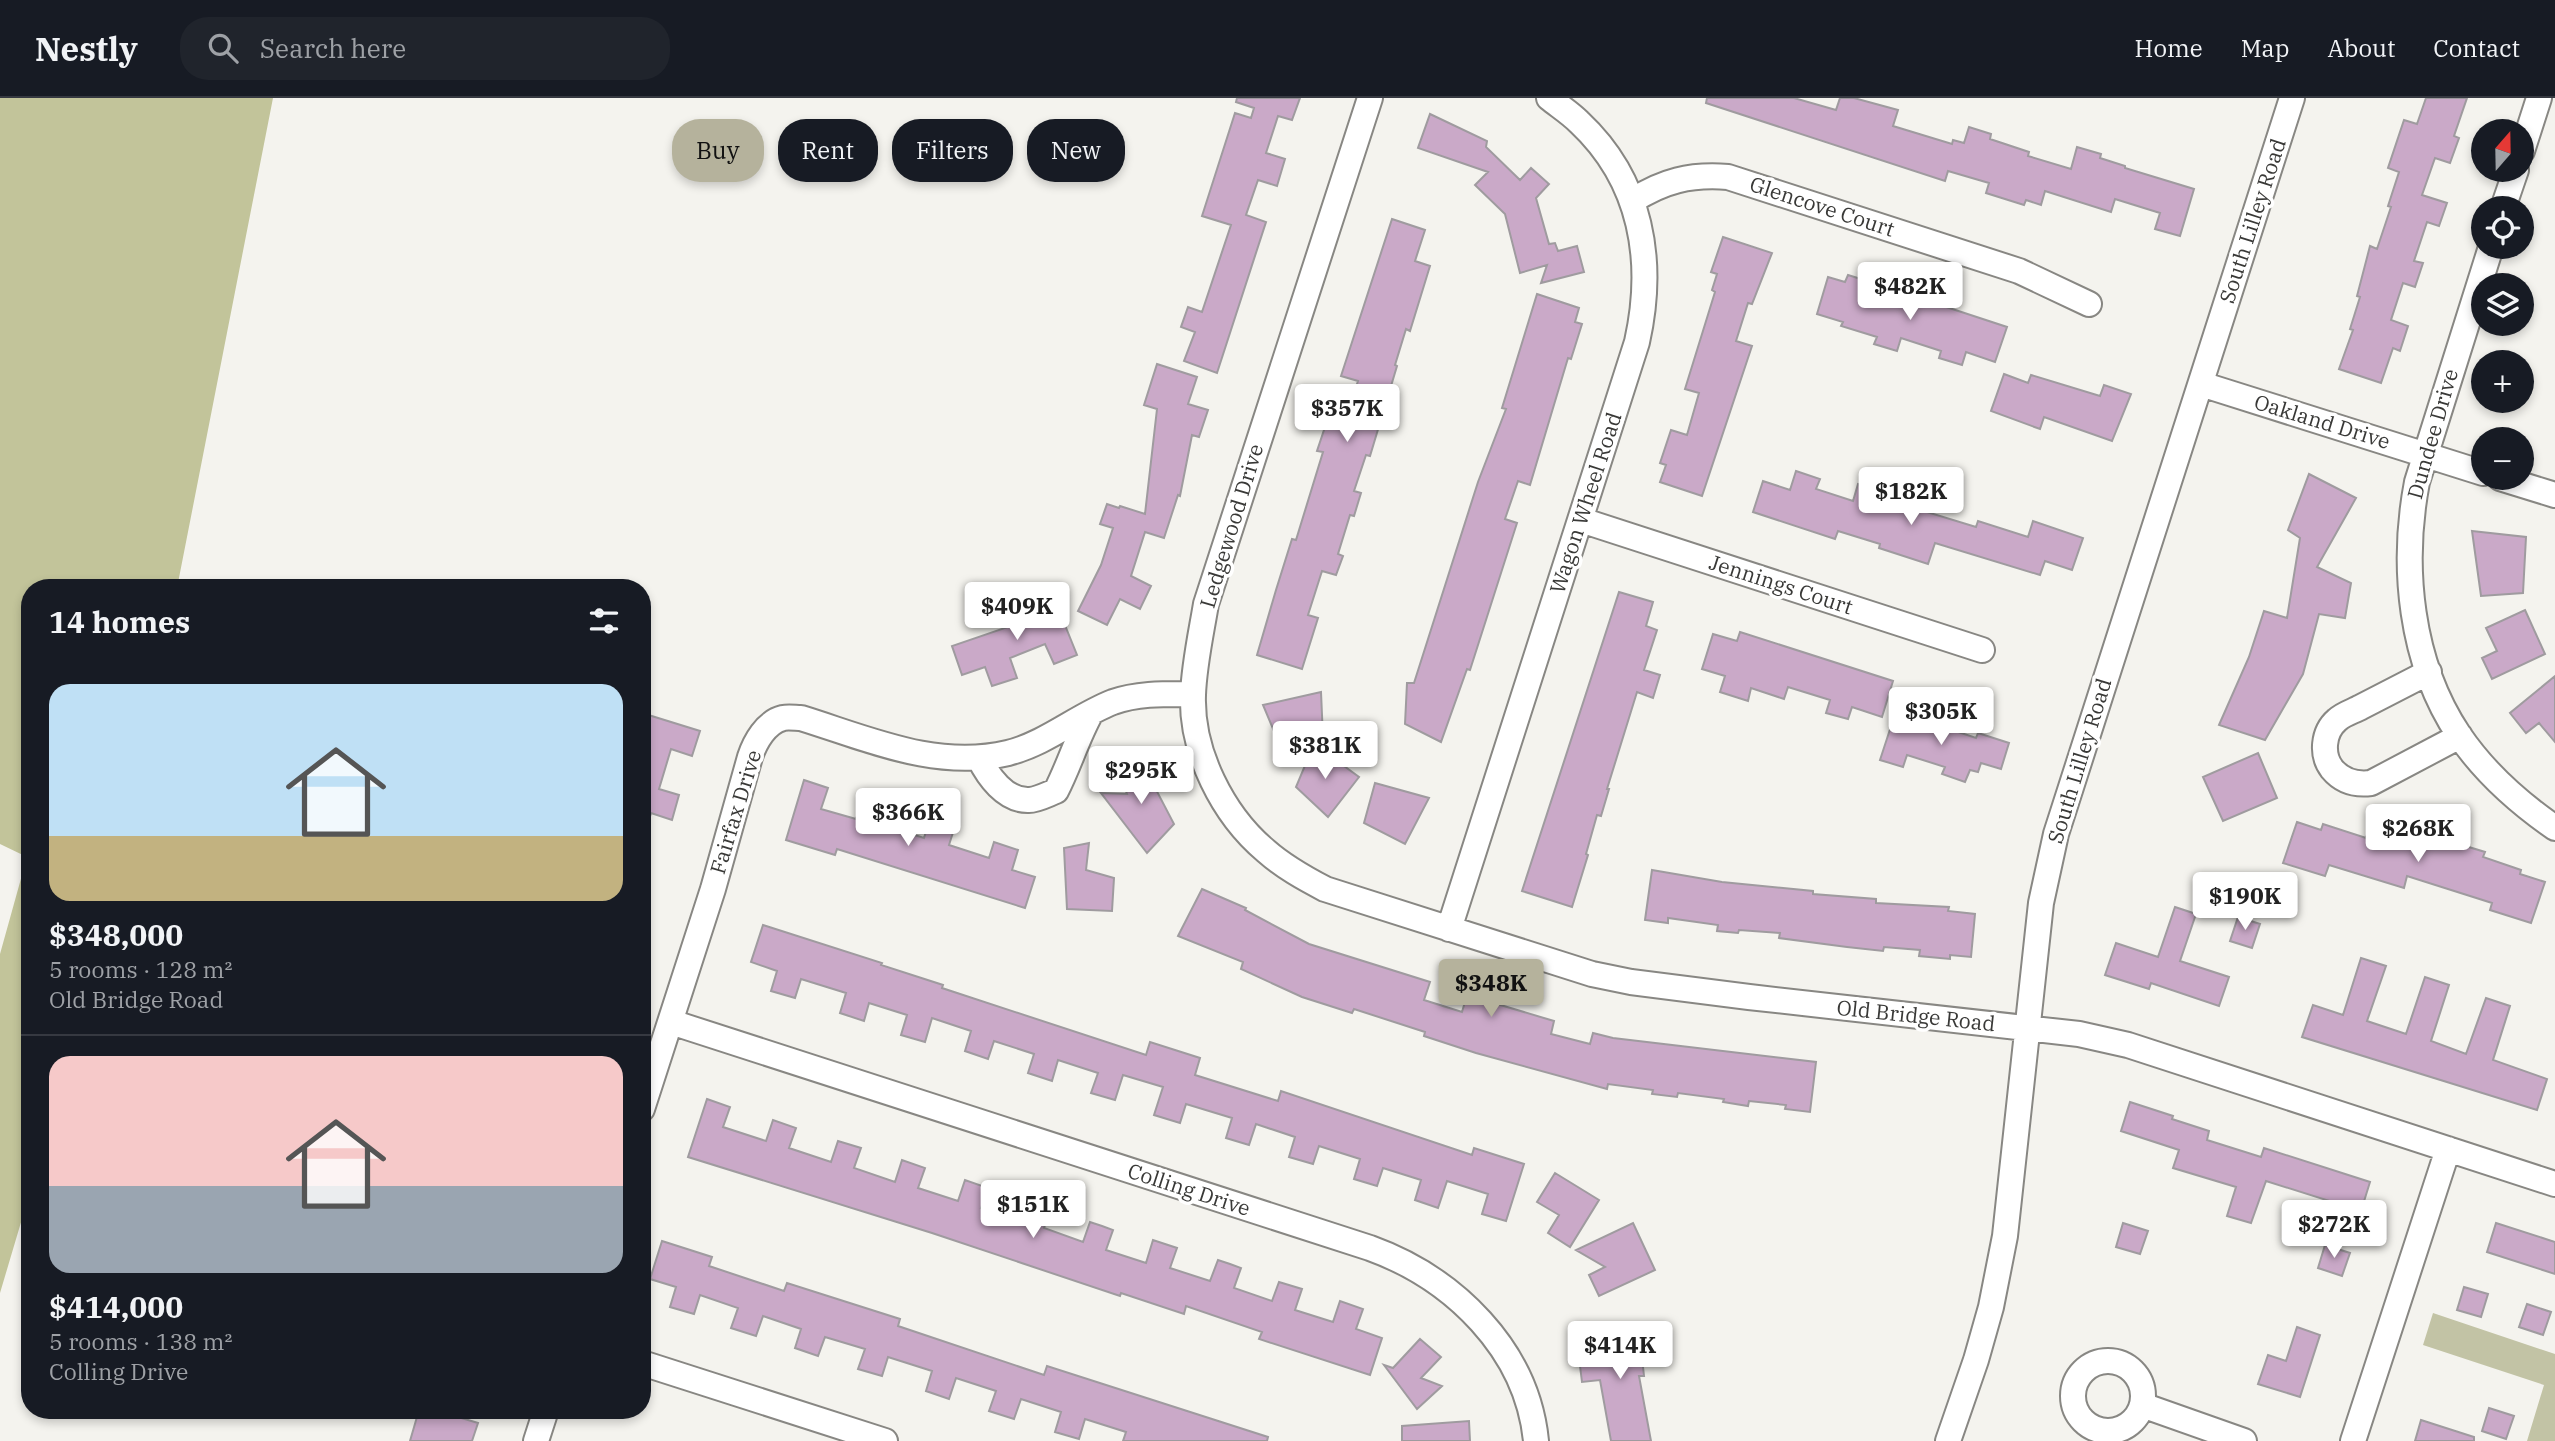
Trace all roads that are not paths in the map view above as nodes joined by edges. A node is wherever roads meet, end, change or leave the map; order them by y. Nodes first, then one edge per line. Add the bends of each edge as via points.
1 (1370, 98) edge
2 (1549, 98) edge
3 (2292, 98) edge
4 (2539, 98) edge
5 (2532, 119) edge
6 (1632, 201) junction
7 (2487, 259) edge
8 (2089, 304) dead end
9 (2201, 384) junction
10 (2425, 454) junction
11 (2471, 468) edge
12 (2534, 489) edge
13 (2555, 495) edge
14 (1581, 520) junction
15 (1982, 650) dead end
16 (2429, 672) junction
17 (1193, 694) junction
18 (1091, 713) junction
19 (2460, 736) junction
20 (979, 758) junction
21 (2555, 828) edge
22 (1277, 860) joint
23 (1449, 929) junction
24 (671, 1022) junction
25 (2027, 1029) junction
26 (651, 1082) edge
27 (2448, 1149) junction
28 (2555, 1184) edge
29 (651, 1366) edge
30 (2142, 1405) dead end
31 (543, 1419) edge
32 (537, 1441) edge
33 (885, 1441) edge
34 (1536, 1441) edge
35 (1948, 1441) edge
36 (2244, 1441) edge
37 (2353, 1441) edge

1 - 17 street, Ledgewood Drive via 1206,604
2 - 6 street, Wagon Wheel Road via 1600,145
3 - 9 street, South Lilley Road
4 - 5 street
6 - 8 street, Glencove Court via 1676,179 1728,177 2019,271
6 - 14 street, Wagon Wheel Road via 1645,253 1644,313
7 - 10 street, Dundee Drive
9 - 10 street, Oakland Drive
9 - 25 street, South Lilley Road via 2056,834 2040,903
10 - 11 street, Oakland Drive
10 - 16 street, Dundee Drive via 2410,516 2408,564 2413,609
12 - 13 street
14 - 15 street, Jennings Court
14 - 23 street, Wagon Wheel Road
16 - 19 street, Dundee Drive
16 - 19 street via 2337,719 2325,739 2329,764 2348,781 2371,783
17 - 18 street, Fairfax Drive via 1132,697
17 - 22 street, Ledgewood Drive via 1194,718 1212,779 1247,833
18 - 20 street, Fairfax Drive via 1047,738
18 - 20 street via 1056,791 1028,800 1008,795 988,776
19 - 21 street, Dundee Drive via 2495,778
20 - 24 street, Fairfax Drive via 926,756 801,718 782,718 766,729 750,757
22 - 23 street, Old Bridge Road via 1325,889
23 - 25 street, Old Bridge Road via 1545,961 1631,982
24 - 26 street, Fairfax Drive
24 - 34 street, Colling Drive via 1407,1262 1448,1289 1492,1335 1529,1399
25 - 27 street, Old Bridge Road via 2128,1045
25 - 35 street, South Lilley Road via 2003,1247 1988,1320
27 - 28 street, Old Bridge Road
27 - 37 street
29 - 33 street
30 - 36 street
31 - 32 street

